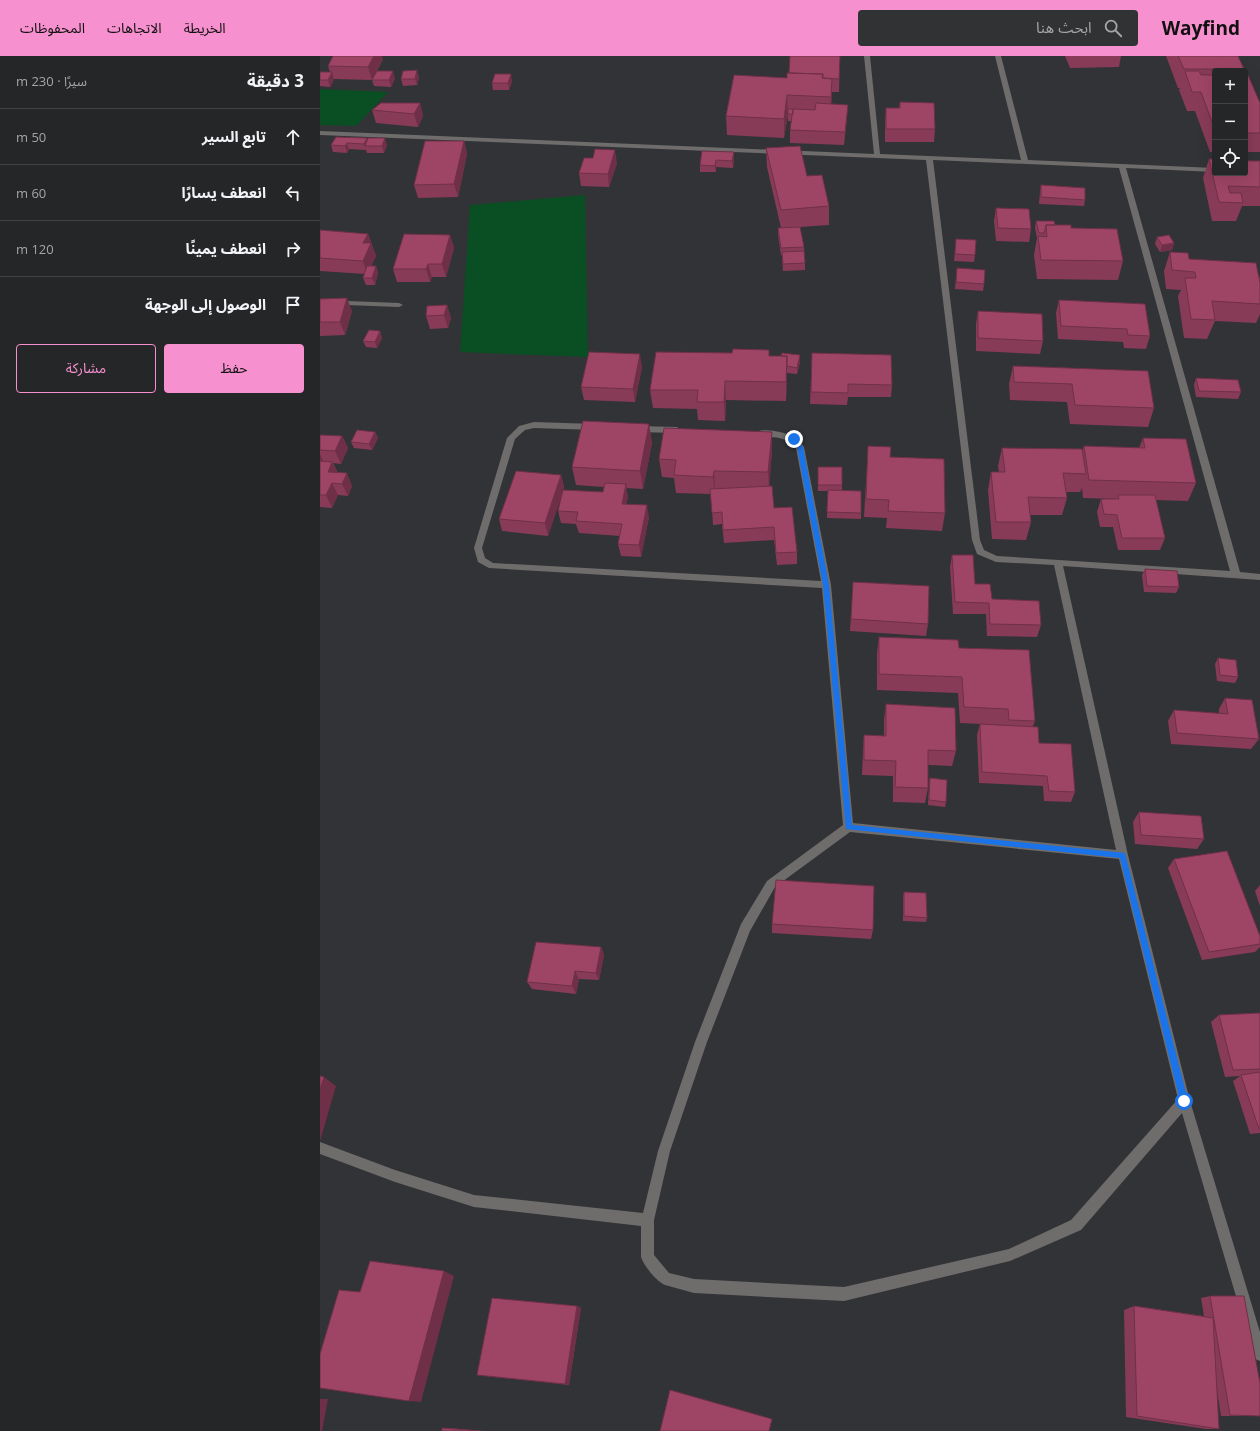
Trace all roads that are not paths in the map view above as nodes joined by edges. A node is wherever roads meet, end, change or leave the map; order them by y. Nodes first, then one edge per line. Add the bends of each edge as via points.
1 (867, 56) edge
2 (998, 56) edge
3 (320, 133) edge
4 (877, 155) junction
5 (930, 158) junction
6 (1025, 163) junction
7 (1122, 167) junction
8 (1212, 170) edge
9 (320, 302) edge
10 (399, 305) dead end
11 (604, 428) edge
12 (627, 429) edge
13 (690, 431) edge
14 (752, 433) edge
15 (1058, 562) junction
16 (1236, 575) junction
17 (1260, 577) edge
18 (826, 585) junction
19 (848, 827) junction
20 (1123, 855) junction
21 (1184, 1101) junction
22 (320, 1148) edge
23 (648, 1220) junction
24 (1260, 1354) edge

1 - 4 street
2 - 6 street
3 - 4 street
4 - 5 street
5 - 6 street
5 - 15 street via 975,532 980,552 996,559
6 - 7 street
7 - 8 street
7 - 16 street
9 - 10 street
11 - 18 street via 534,425 522,428 511,438 478,548 481,560 492,566
12 - 13 street
14 - 18 street via 783,434 794,439 800,447
15 - 16 street
15 - 20 street
16 - 17 street
18 - 19 street
19 - 20 street
19 - 23 street via 771,884 745,928 701,1042 669,1137
20 - 21 street
21 - 23 street via 1076,1225 1010,1255 844,1294 694,1286 665,1278 646,1258
21 - 24 street
22 - 23 street via 395,1176 474,1201

